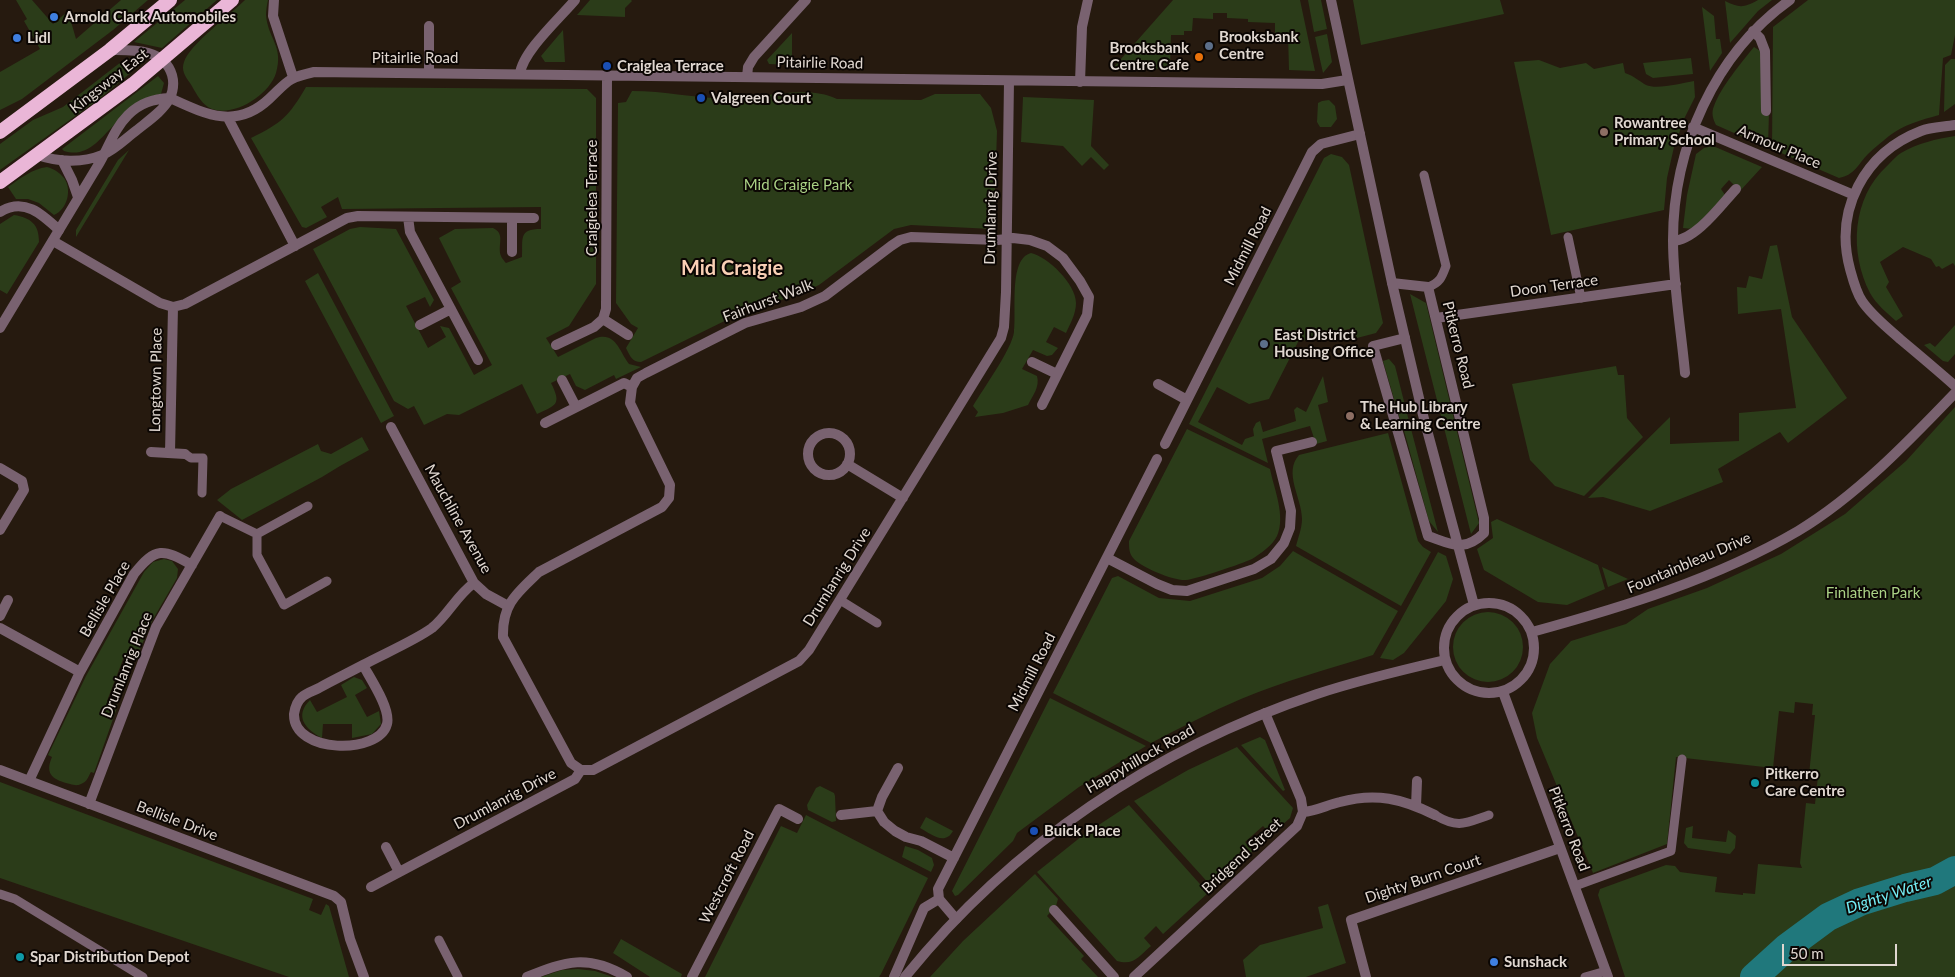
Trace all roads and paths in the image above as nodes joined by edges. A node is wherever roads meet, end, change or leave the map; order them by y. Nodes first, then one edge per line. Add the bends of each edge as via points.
1 (170, 0) edge
2 (232, 0) edge
3 (274, 0) edge
4 (575, 0) edge
5 (806, 0) edge
6 (1088, 0) edge
7 (1331, 0) edge
8 (1790, 0) edge
9 (430, 26) dead end
10 (1753, 32) junction
11 (110, 50) junction
12 (163, 60) junction
13 (429, 73) junction
14 (520, 74) junction
15 (607, 76) junction
16 (293, 77) junction
17 (747, 77) junction
18 (1347, 80) junction
19 (1009, 81) junction
20 (1080, 82) junction
21 (170, 98) junction
22 (1766, 110) dead end
23 (228, 118) junction
24 (1955, 126) edge
25 (1693, 127) junction
26 (0, 132) edge
27 (1360, 134) junction
28 (38, 155) junction
29 (103, 155) junction
30 (62, 160) junction
31 (1424, 175) dead end
32 (0, 182) edge
33 (1736, 189) dead end
34 (1854, 195) junction
35 (78, 197) junction
36 (0, 212) edge
37 (408, 217) junction
38 (512, 218) junction
39 (534, 218) dead end
40 (59, 230) junction
41 (1568, 237) dead end
42 (1006, 239) junction
43 (53, 241) junction
44 (1673, 241) junction
45 (296, 246) junction
46 (512, 252) dead end
47 (1392, 283) junction
48 (1676, 284) junction
49 (1428, 287) junction
50 (1581, 298) junction
51 (173, 307) junction
52 (451, 309) junction
53 (1436, 318) junction
54 (603, 319) junction
55 (420, 325) dead end
56 (0, 328) edge
57 (628, 334) dead end
58 (1404, 338) junction
59 (556, 345) dead end
60 (478, 360) dead end
61 (1032, 362) dead end
62 (1685, 373) dead end
63 (1057, 374) junction
64 (562, 380) dead end
65 (1158, 384) dead end
66 (1955, 386) edge
67 (632, 387) junction
68 (1955, 393) edge
69 (1187, 400) junction
70 (1042, 405) dead end
71 (576, 407) junction
72 (545, 423) dead end
73 (391, 428) dead end
74 (1312, 442) dead end
75 (1165, 444) dead end
76 (151, 452) dead end
77 (170, 453) junction
78 (185, 454) joint
79 (1157, 459) dead end
80 (847, 464) junction
81 (0, 468) edge
82 (202, 493) dead end
83 (903, 498) junction
84 (308, 506) dead end
85 (220, 516) joint
86 (0, 530) edge
87 (257, 534) junction
88 (1458, 547) junction
89 (1107, 558) junction
90 (192, 565) junction
91 (327, 582) dead end
92 (474, 582) junction
93 (8, 600) dead end
94 (840, 600) junction
95 (1474, 605) junction
96 (508, 606) junction
97 (0, 616) edge
98 (877, 623) dead end
99 (0, 628) edge
100 (1532, 632) junction
101 (1445, 660) junction
102 (363, 665) junction
103 (80, 672) junction
104 (1503, 692) junction
105 (1265, 713) junction
106 (1682, 759) dead end
107 (898, 768) dead end
108 (0, 770) edge
109 (581, 770) junction
110 (29, 781) junction
111 (1418, 781) dead end
112 (89, 804) junction
113 (1416, 806) junction
114 (877, 811) junction
115 (1303, 812) junction
116 (841, 815) dead end
117 (1435, 815) joint
118 (1489, 815) dead end
119 (798, 819) dead end
120 (386, 847) dead end
121 (1560, 848) junction
122 (954, 858) junction
123 (399, 872) junction
124 (1575, 886) junction
125 (371, 887) dead end
126 (0, 894) edge
127 (939, 899) junction
128 (1054, 910) dead end
129 (956, 919) junction
130 (439, 940) dead end
131 (1607, 974) edge
132 (143, 977) edge
133 (364, 977) edge
134 (458, 977) edge
135 (528, 977) edge
136 (627, 977) edge
137 (692, 977) edge
138 (894, 977) edge
139 (905, 977) edge
140 (1114, 977) edge
141 (1134, 977) edge
142 (1366, 977) edge
143 (1585, 977) edge

1 - 11 highway, Kingsway East
2 - 12 highway, Kingsway East
3 - 16 street via 273,16
4 - 14 street via 528,53
5 - 17 street via 754,57
6 - 20 street via 1082,27
7 - 18 street
8 - 10 street
9 - 13 street
10 - 22 street via 1760,38 1765,52
10 - 25 street via 1714,85
11 - 12 street via 145,52
11 - 26 highway, Kingsway East
12 - 21 street via 170,68 173,81
12 - 28 highway, Kingsway East
13 - 14 street, Pitairlie Road
13 - 16 street, Pitairlie Road via 314,72
14 - 15 street, Pitairlie Road
15 - 17 street, Pitairlie Road
15 - 54 street, Craigielea Terrace via 606,308
16 - 23 street via 259,108 247,115
17 - 19 street, Pitairlie Road
18 - 20 street, Pitairlie Road via 1322,84
18 - 27 street
19 - 20 street, Pitairlie Road
19 - 42 street, Drumlanrig Drive
21 - 23 street
21 - 29 street via 158,112
21 - 29 street via 144,103 129,115 114,133
23 - 45 street
24 - 34 street via 1923,130 1901,141 1883,154
25 - 34 street, Armour Place
25 - 44 street via 1674,205
27 - 47 street
27 - 69 street, Midmill Road via 1321,144 1312,152
28 - 30 street
28 - 32 highway, Kingsway East
29 - 30 street
29 - 35 street
30 - 35 street
31 - 49 lane via 1446,266 1441,280
33 - 44 street via 1695,232 1681,241
34 - 66 street via 1846,216 1845,242 1853,281 1862,301 1877,319
35 - 40 street
36 - 40 street via 30,207
37 - 38 street
37 - 45 street via 347,218
37 - 52 street via 410,232
38 - 39 street
38 - 46 street
40 - 43 street
41 - 50 lane
42 - 63 street, Fairhurst Walk via 1030,240 1047,246 1062,258 1089,297 1087,314
42 - 67 street, Fairhurst Walk via 900,240 825,296 801,307 746,323 637,378
42 - 83 street, Drumlanrig Drive via 1006,292 1001,338
43 - 51 street via 160,303
43 - 56 street
44 - 48 street
45 - 51 street via 185,304
47 - 49 street, Pitkerro Road
47 - 58 street
48 - 50 street, Doon Terrace
48 - 62 street
49 - 53 street, Pitkerro Road
50 - 53 street, Doon Terrace
51 - 77 street, Longtown Place
52 - 55 street
52 - 60 street
53 - 88 street, Pitkerro Road via 1484,518 1484,533 1476,541
54 - 57 street
54 - 59 street via 594,327
58 - 88 street
58 - 88 street via 1373,346 1428,536
61 - 63 street
63 - 70 street, Fairhurst Walk
64 - 71 street
65 - 69 street
67 - 71 street via 624,383
67 - 96 street via 630,403 670,485 669,498 662,508 539,572
68 - 100 street, Fountainbleau Drive via 1908,443 1855,490 1798,530 1729,566 1644,599
69 - 75 street, Midmill Road
71 - 72 street
73 - 92 street, Mauchline Avenue
74 - 89 street via 1276,451 1291,511 1290,528 1272,559 1254,569 1187,591 1157,584
76 - 77 street, Longtown Place
77 - 78 street, Longtown Place
78 - 82 lane via 191,458 203,458
79 - 89 street, Midmill Road
80 - 80 street via 831,475 818,472 810,463 810,444 826,433 839,435 850,451
80 - 83 street
81 - 86 street via 22,481 24,490
83 - 94 street, Drumlanrig Drive
84 - 87 lane
85 - 87 lane
85 - 90 street, Drumlanrig Place
87 - 91 lane via 257,555 284,604
88 - 95 street
89 - 122 street, Midmill Road
90 - 103 street, Bellisle Place via 168,552 145,560
90 - 112 street, Drumlanrig Place via 156,628
92 - 96 street, Mauchline Avenue via 486,594
92 - 102 street via 431,628
93 - 97 street
94 - 98 lane
94 - 109 street, Drumlanrig Drive via 809,650 798,661 593,770
95 - 100 street via 1502,604 1515,610
95 - 101 street via 1453,621 1446,634
96 - 109 street via 503,637 571,763
99 - 103 street
100 - 104 street via 1535,651 1530,668 1519,683
101 - 104 street via 1453,676 1468,688 1485,694
101 - 105 street, Happyhillock Road via 1319,693
102 - 102 street via 387,711 388,724 382,733 359,745 320,744 307,738 294,719 301,697
103 - 110 street, Bellisle Place
104 - 121 street, Pitkerro Road
105 - 115 street via 1301,799
105 - 129 street, Happyhillock Road via 1206,738 1105,795 1054,831
106 - 124 lane via 1671,851
107 - 114 street
108 - 110 street, Bellisle Drive
109 - 123 street, Drumlanrig Drive via 575,779
110 - 112 street, Bellisle Drive
111 - 113 street
112 - 133 street, Bellisle Drive via 334,896 342,902 350,939
113 - 115 street via 1394,798 1371,797
113 - 117 street
114 - 116 street
114 - 122 street via 895,831 921,840
115 - 141 street, Bridgend Street via 1297,826
117 - 118 lane via 1447,823 1460,825
119 - 137 street, Westcroft Road via 779,810
120 - 123 street
121 - 124 street, Pitkerro Road
121 - 142 street, Dighty Burn Court via 1351,920
122 - 127 street, Midmill Road via 938,889
123 - 125 street, Drumlanrig Drive
124 - 131 street, Pitkerro Road
126 - 132 lane via 16,899
127 - 129 street
127 - 138 street via 924,908
128 - 140 street
129 - 139 street, Happyhillock Road
130 - 134 lane
131 - 143 lane
135 - 136 street via 552,966 576,961 598,964

